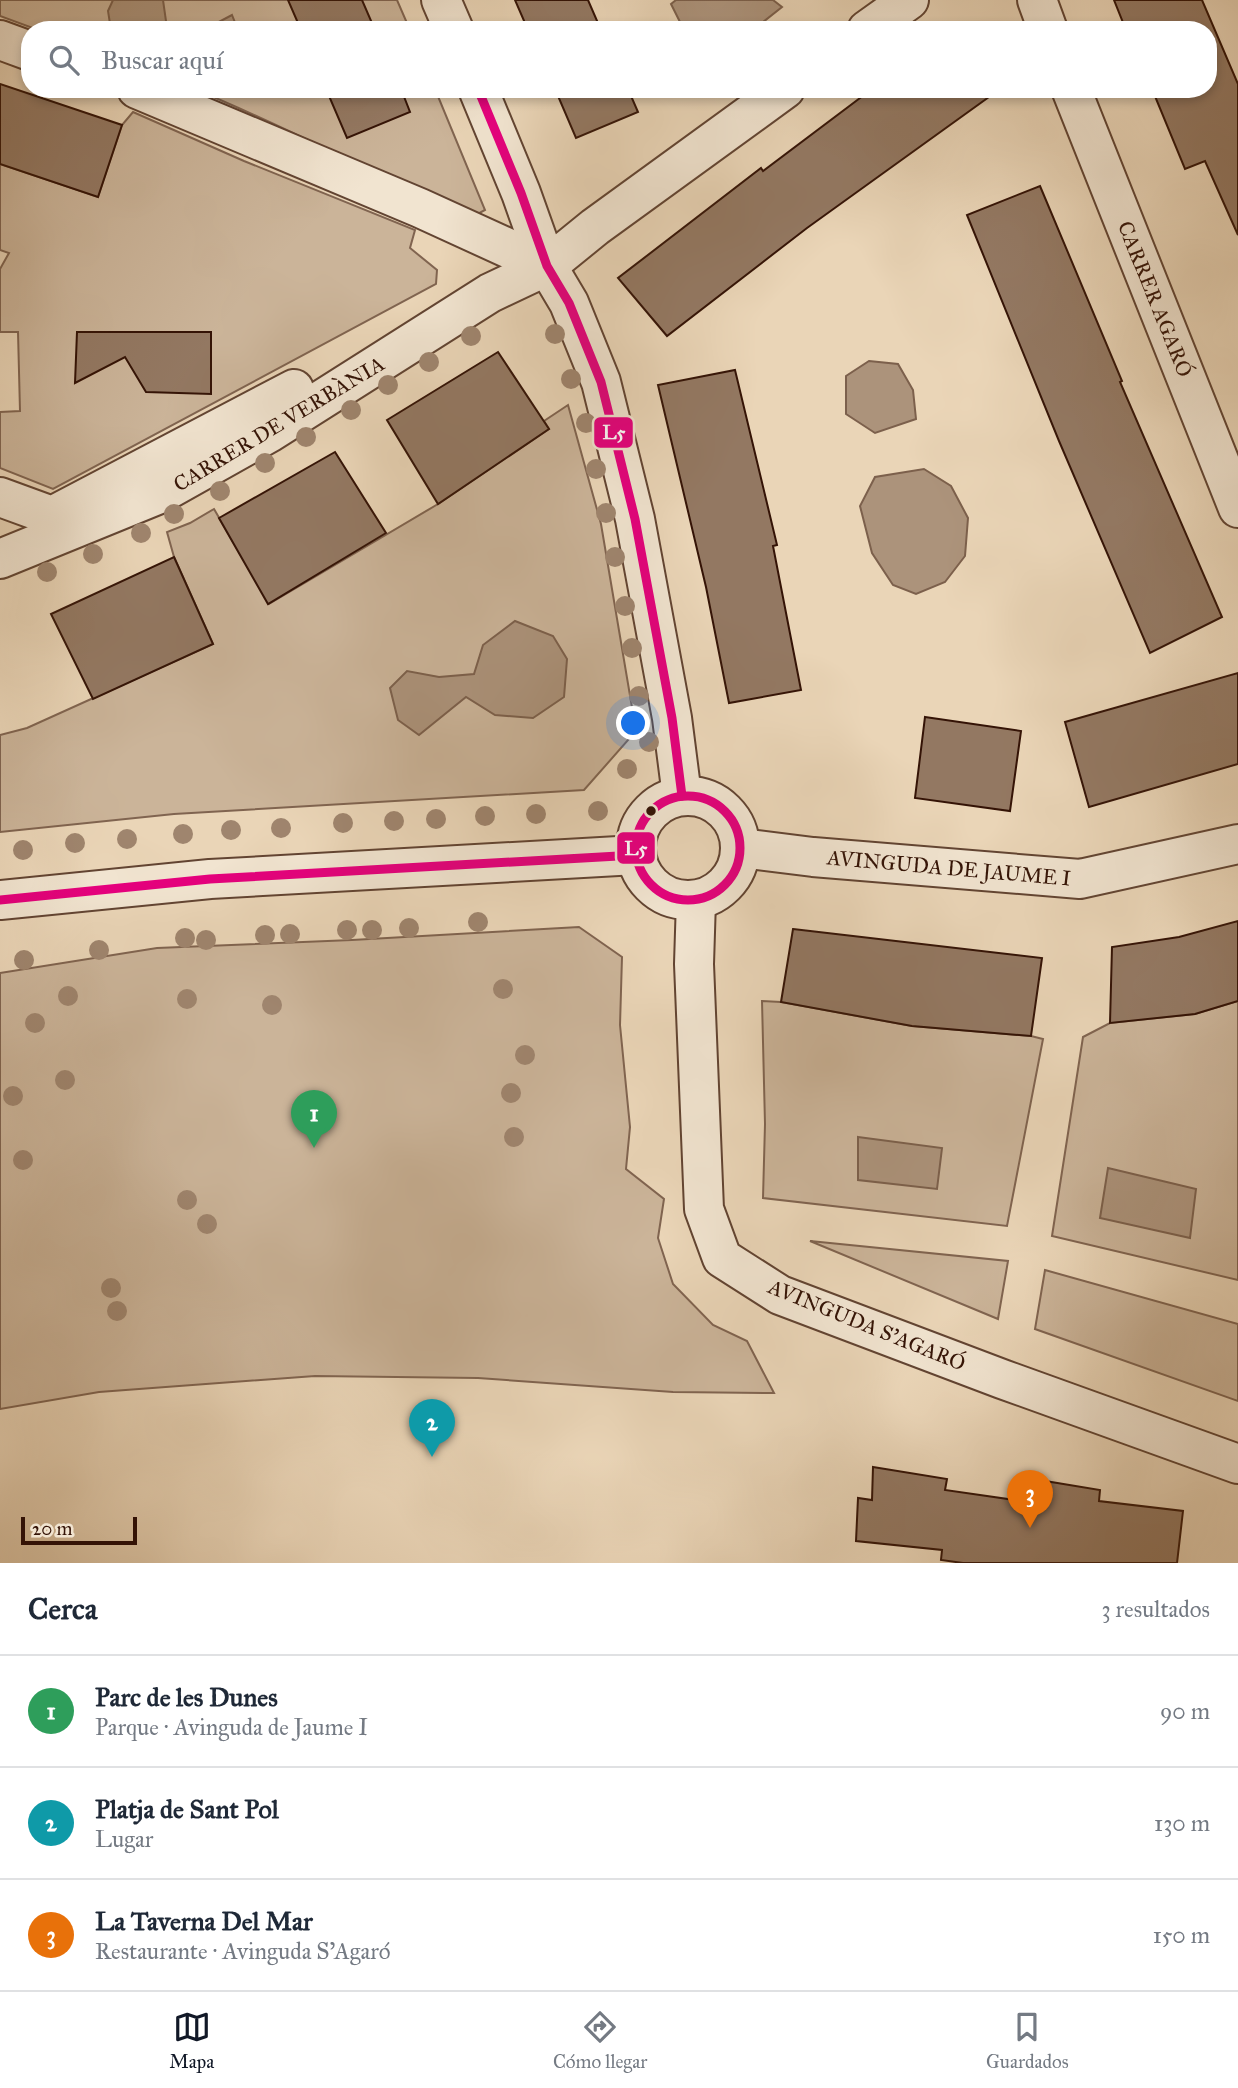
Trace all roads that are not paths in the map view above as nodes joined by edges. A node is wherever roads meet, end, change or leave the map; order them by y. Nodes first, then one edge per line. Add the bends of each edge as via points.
1 (441, 0) edge
2 (909, 0) edge
3 (1037, 0) edge
4 (450, 21) edge
5 (880, 21) edge
6 (1045, 21) edge
7 (0, 40) edge
8 (21, 48) edge
9 (158, 98) edge
10 (482, 98) edge
11 (773, 98) edge
12 (1075, 98) edge
13 (547, 266) junction
14 (0, 497) edge
15 (1238, 508) edge
16 (0, 559) edge
17 (682, 796) junction
18 (1238, 844) edge
19 (741, 848) junction
20 (636, 855) junction
21 (0, 900) edge
22 (696, 900) junction
23 (1238, 1464) edge

1 - 4 street
2 - 5 street
3 - 6 street
7 - 8 street
9 - 13 street
10 - 13 street
11 - 13 street, CARRER DE VERBÀNIA
12 - 15 street, CARRER AGARÓ
13 - 14 street, CARRER DE VERBÀNIA via 462,298 52,516
13 - 16 street, CARRER DE VERBÀNIA via 490,293 269,433 162,493
13 - 17 street via 569,303 601,382 635,519
17 - 19 street via 705,798 724,808 737,827
17 - 20 street via 662,802 647,816 638,834
18 - 19 street, AVINGUDA DE JAUME I via 1080,879
19 - 22 street via 739,863 723,888
20 - 21 street via 210,879
20 - 22 street via 639,868 656,890 669,897
22 - 23 street, AVINGUDA S'AGARÓ via 694,964 705,1209 722,1258 780,1295

